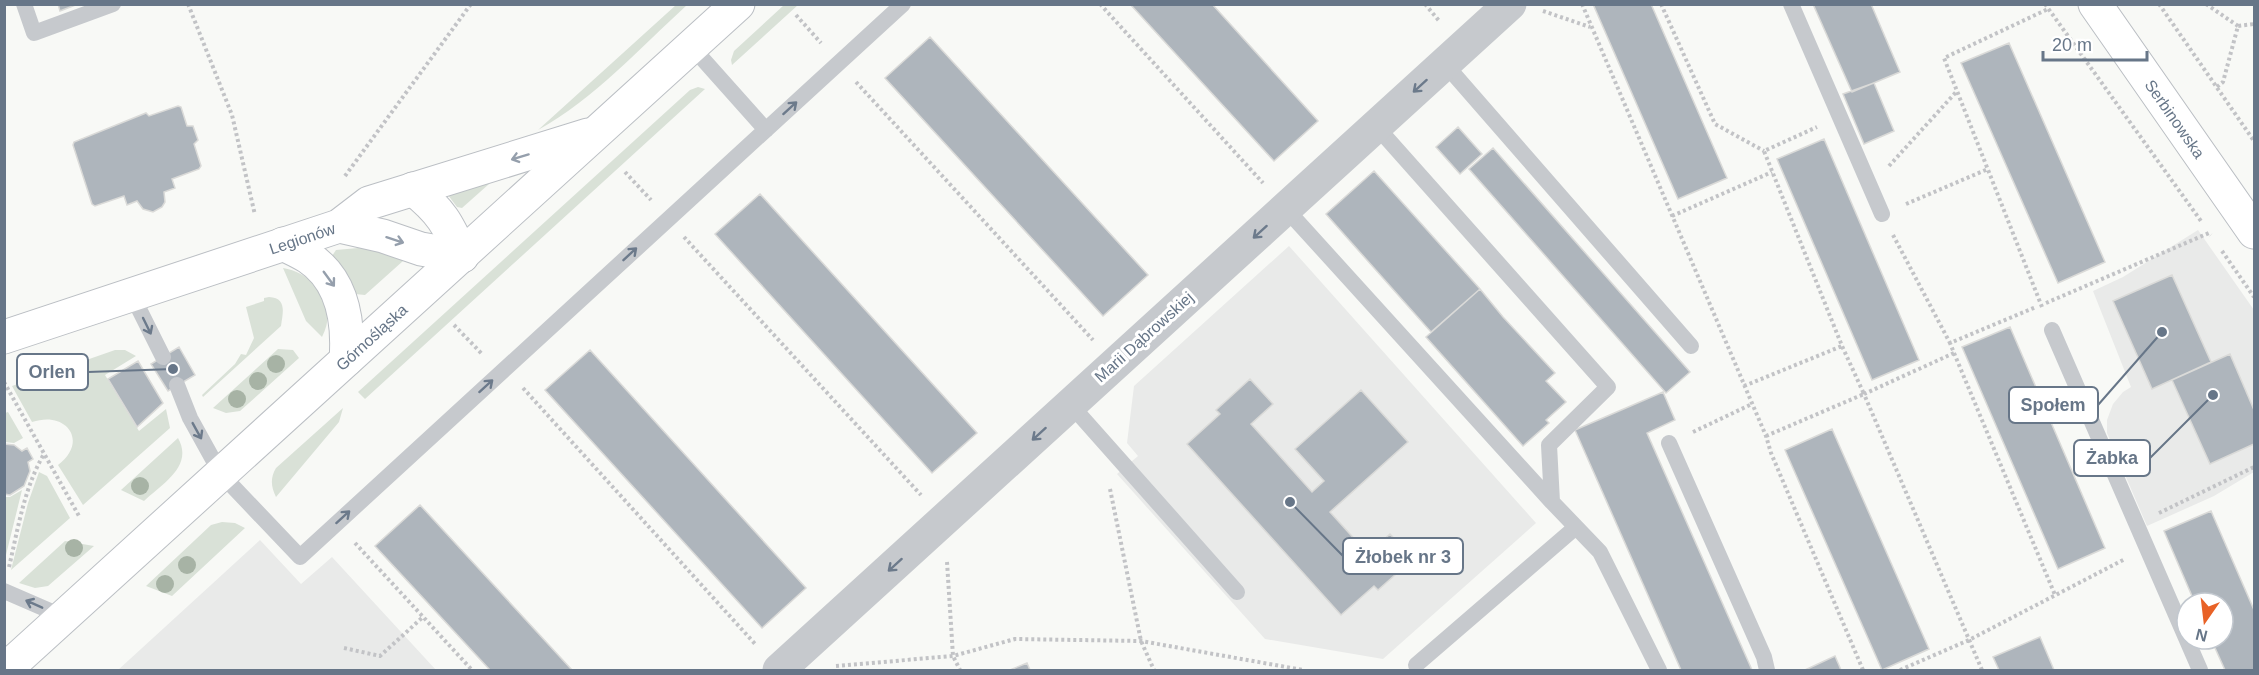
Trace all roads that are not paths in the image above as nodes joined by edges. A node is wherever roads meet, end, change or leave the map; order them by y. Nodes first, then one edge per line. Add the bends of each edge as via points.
1 (24, 4) edge
2 (113, 4) edge
3 (738, 4) edge
4 (903, 4) edge
5 (1791, 4) edge
6 (2095, 4) edge
7 (1523, 6) edge
8 (692, 47) junction
9 (1445, 64) junction
10 (1377, 126) junction
11 (766, 130) junction
12 (596, 133) junction
13 (413, 189) junction
14 (1286, 208) junction
15 (1882, 214) road end
16 (339, 226) junction
17 (2254, 232) edge
18 (283, 244) junction
19 (462, 256) junction
20 (132, 295) junction
21 (2052, 330) road end
22 (4, 337) edge
23 (1691, 346) dead end
24 (163, 357) dead end
25 (346, 360) junction
26 (177, 385) dead end
27 (1071, 405) junction
28 (1669, 443) road end
29 (221, 474) junction
30 (1552, 502) junction
31 (1576, 527) junction
32 (4, 591) edge
33 (1237, 592) dead end
34 (64, 617) junction
35 (771, 662) edge
36 (1416, 665) dead end
37 (5, 670) edge
38 (1659, 670) edge
39 (1767, 670) edge
40 (2200, 670) edge

1 - 2 lane via 34,33
3 - 8 street, Górnośląska
11 -> 4 lane
5 - 15 lane
6 - 17 street, Serbinowska
7 - 9 street, Marii Dąbrowskiej
8 - 11 lane
8 - 12 street, Górnośląska
9 -> 10 street, Marii Dąbrowskiej
9 - 23 lane
10 - 14 street, Marii Dąbrowskiej
10 - 30 lane via 1608,387 1549,445
29 -> 11 lane via 300,557
12 -> 13 street, Legionów
12 - 19 street, Górnośląska
13 - 16 street, Legionów via 369,203
13 - 19 street via 448,224
14 -> 27 street, Marii Dąbrowskiej
14 - 30 lane
16 - 18 street, Legionów
16 -> 19 street
18 - 20 street, Legionów
18 -> 25 street via 309,257 339,293 346,316
19 - 25 street, Górnośląska
20 - 22 street, Legionów
20 -> 24 lane
21 - 40 lane
25 - 29 street, Górnośląska
26 -> 29 lane
27 - 33 lane
27 -> 35 street, Marii Dąbrowskiej via 944,520
28 - 39 lane
29 - 34 street, Górnośląska
30 - 31 lane
31 - 36 lane
31 - 38 lane via 1600,552
34 -> 32 lane
34 - 37 street, Górnośląska

